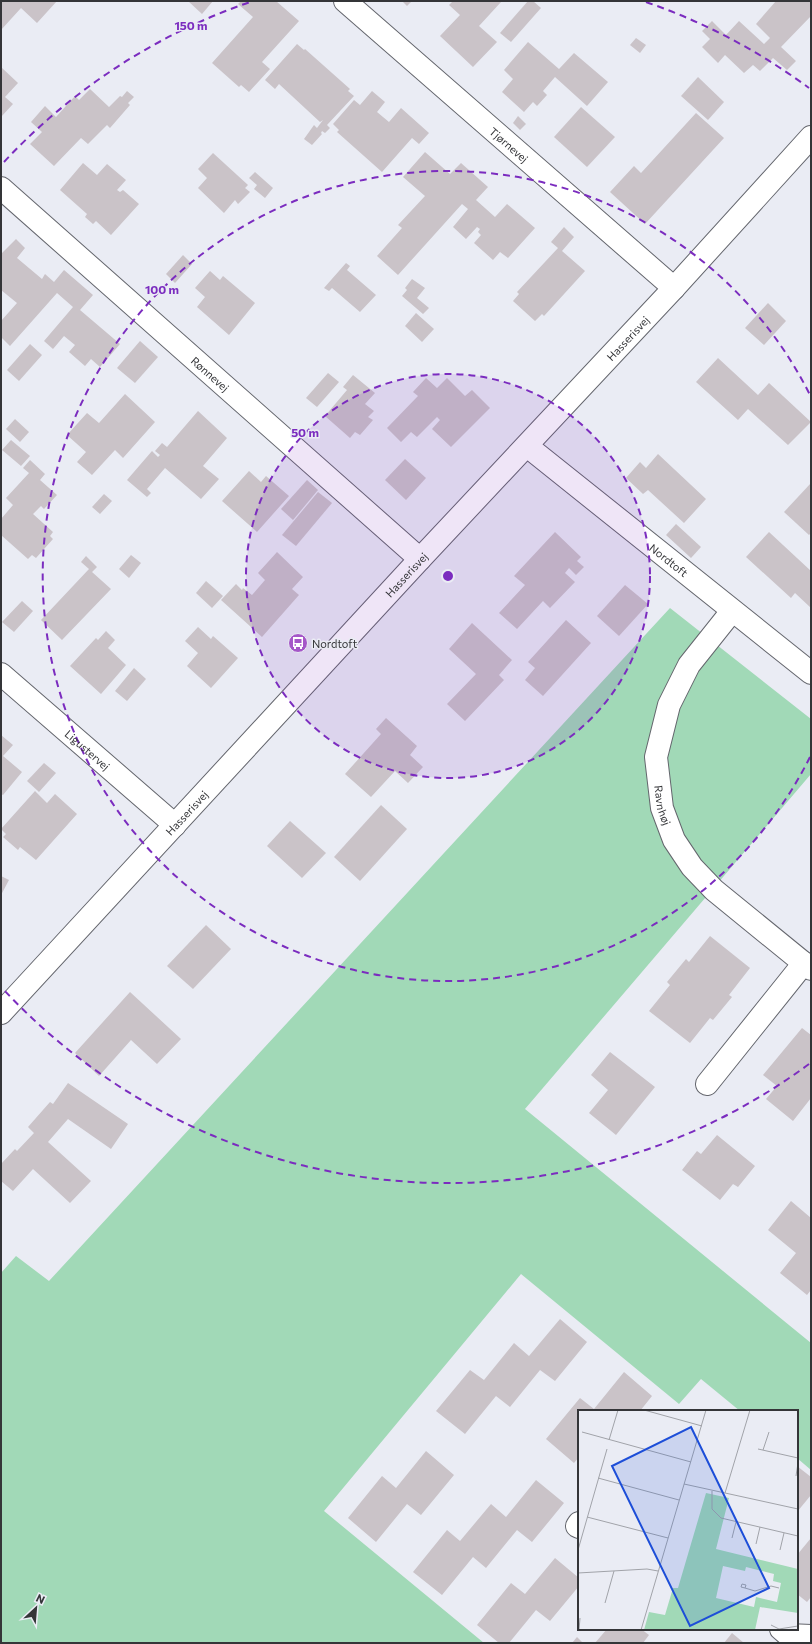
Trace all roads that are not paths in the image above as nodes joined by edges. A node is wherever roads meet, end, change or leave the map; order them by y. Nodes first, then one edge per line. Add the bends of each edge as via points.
1 (345, 1) edge
2 (811, 136) edge
3 (1, 188) edge
4 (674, 288) junction
5 (527, 446) junction
6 (420, 558) junction
7 (732, 611) junction
8 (811, 673) edge
9 (1, 674) edge
10 (175, 825) junction
11 (807, 966) edge
12 (1, 1013) edge
13 (707, 1084) dead end
14 (782, 1630) edge
15 (811, 1636) edge

1 - 4 street, Tjørnevej
2 - 4 street, Hasserisvej
3 - 6 street, Rønnevej
4 - 5 street, Hasserisvej
5 - 6 street, Hasserisvej
5 - 7 street, Nordtoft
6 - 10 street, Hasserisvej
7 - 8 street, Nordtoft
7 - 11 street, Ravnhøj via 688,666 669,705 656,757 662,808 674,840 692,868 714,890
9 - 10 street, Ligustervej
10 - 12 street, Hasserisvej
11 - 13 street, Ravnhøj
14 - 15 street via 788,1635

